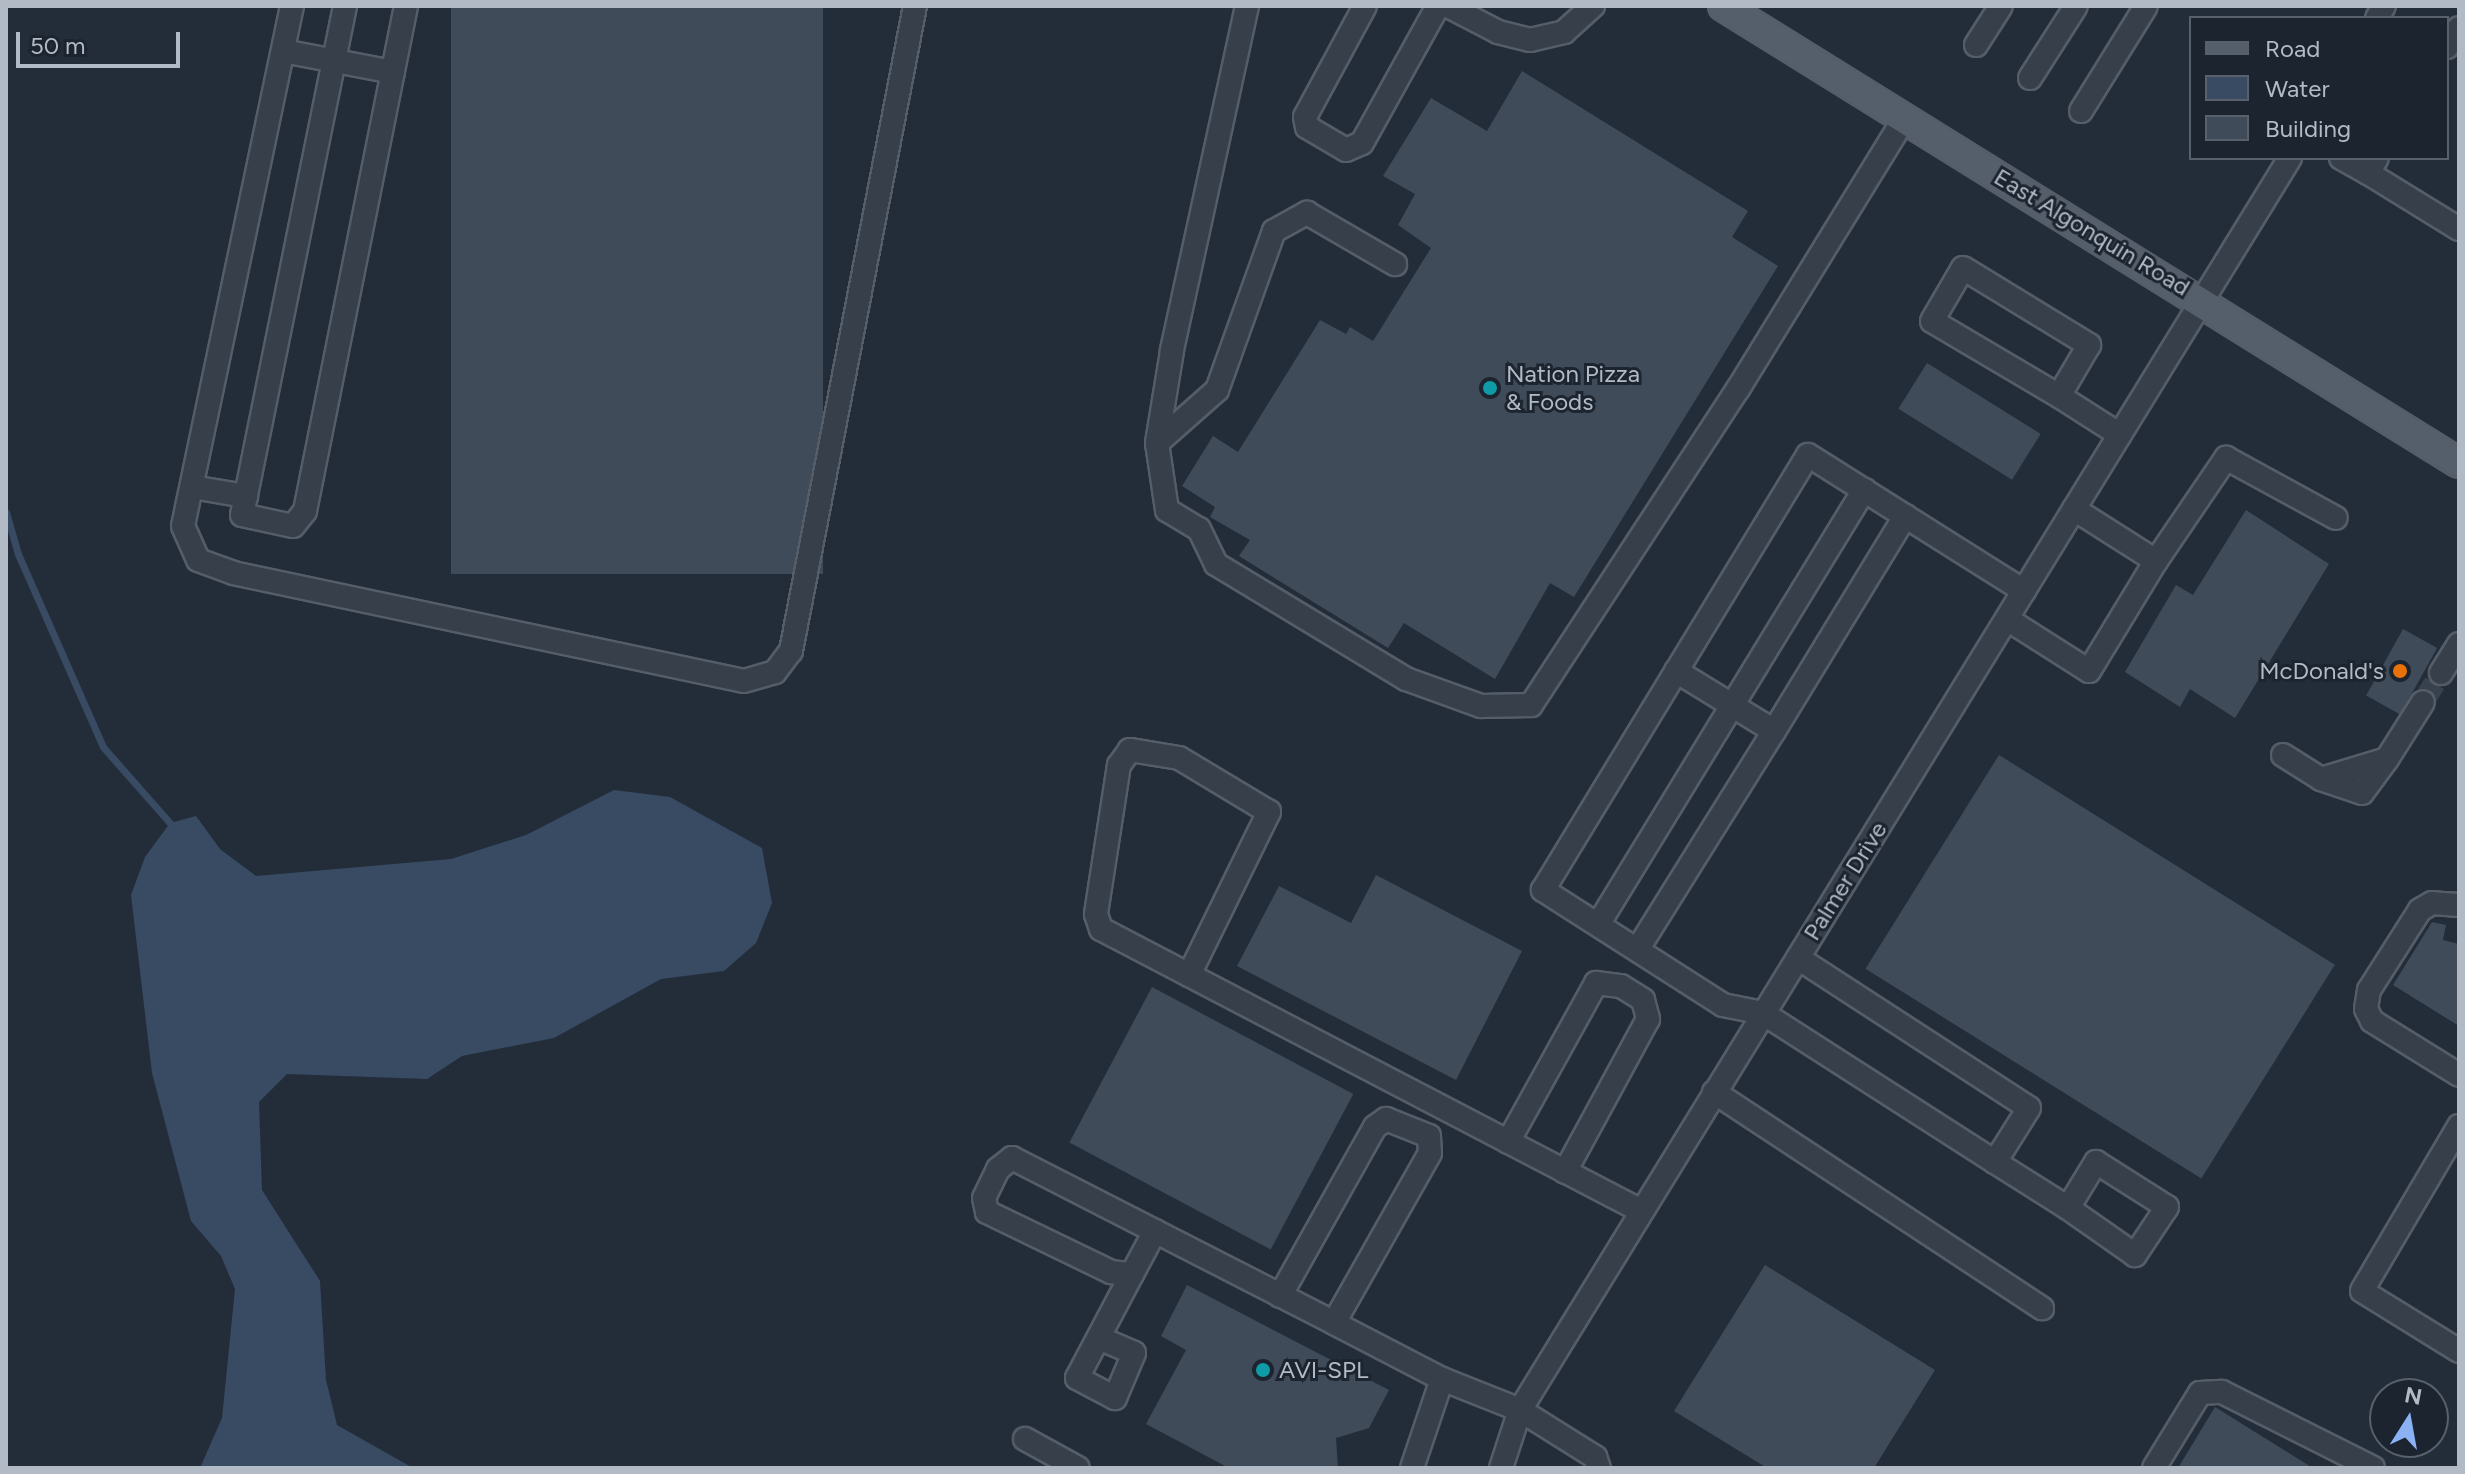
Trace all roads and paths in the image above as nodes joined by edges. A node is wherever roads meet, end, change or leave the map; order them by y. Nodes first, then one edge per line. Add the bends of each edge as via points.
1 (292, 6) edge
2 (345, 6) edge
3 (406, 6) edge
4 (915, 6) edge
5 (1247, 6) edge
6 (1365, 6) edge
7 (1438, 6) edge
8 (1448, 6) edge
9 (1593, 6) edge
10 (1723, 6) edge
11 (2001, 6) edge
12 (2076, 6) edge
13 (2146, 6) edge
14 (1976, 45) dead end
15 (283, 51) junction
16 (334, 61) junction
17 (393, 72) junction
18 (2030, 78) dead end
19 (2081, 111) dead end
20 (1904, 119) junction
21 (2289, 160) edge
22 (2350, 160) edge
23 (2372, 165) edge
24 (2459, 229) edge
25 (1395, 264) dead end
26 (2203, 300) junction
27 (2059, 396) junction
28 (2120, 435) junction
29 (1157, 443) junction
30 (2459, 463) edge
31 (192, 487) junction
32 (1864, 490) junction
33 (246, 496) junction
34 (2074, 509) junction
35 (1905, 516) junction
36 (2336, 518) dead end
37 (2156, 561) junction
38 (2024, 591) junction
39 (2007, 619) junction
40 (2459, 644) edge
41 (1676, 671) junction
42 (2441, 673) tunnel mouth
43 (2423, 702) tunnel mouth
44 (1731, 705) junction
45 (1774, 731) junction
46 (2283, 755) dead end
47 (2459, 905) edge
48 (1599, 923) junction
49 (1639, 947) junction
50 (1798, 958) junction
51 (1189, 975) junction
52 (1763, 1013) junction
53 (2459, 1075) edge
54 (1714, 1092) junction
55 (2459, 1126) edge
56 (1508, 1142) junction
57 (1995, 1162) junction
58 (1565, 1172) junction
59 (2068, 1208) junction
60 (1641, 1211) junction
61 (1155, 1231) junction
62 (1132, 1274) junction
63 (1280, 1296) junction
64 (2042, 1308) dead end
65 (1334, 1323) junction
66 (1099, 1338) dead end
67 (2459, 1351) edge
68 (1442, 1379) junction
69 (1520, 1410) junction
70 (1025, 1439) dead end
71 (1078, 1468) edge
72 (1412, 1468) edge
73 (1501, 1468) edge
74 (1599, 1468) edge
75 (2154, 1468) edge
76 (2373, 1468) edge

1 - 15 street
2 - 16 street
3 - 17 street
4 - 31 street via 791,651 775,672 744,681 233,573 198,560 183,526
5 - 29 street
6 - 7 street via 1305,117 1307,127 1346,150 1362,143
8 - 9 street via 1498,32 1530,40 1564,32
10 - 20 main road, East Algonquin Road
11 - 14 street
12 - 18 street
13 - 19 street
15 - 16 street
15 - 31 street
16 - 17 street
16 - 33 street
17 - 33 street via 305,511 293,526 242,515
20 - 26 main road, East Algonquin Road
20 - 29 street via 1738,389 1531,705 1481,706 1406,679 1216,564 1199,529 1167,510
21 - 26 street, Palmer Drive
22 - 23 street
23 - 24 street
25 - 29 street via 1307,213 1274,231 1217,390
26 - 28 street, Palmer Drive
26 - 30 main road, East Algonquin Road
27 - 27 street via 2089,345 1963,268 1932,321
27 - 28 street
28 - 34 street, Palmer Drive
31 - 33 street
32 - 35 street
32 - 41 street via 1808,455
32 - 44 street
34 - 37 street
34 - 38 street, Palmer Drive
35 - 38 street
35 - 45 street
36 - 37 street via 2226,458
37 - 39 street via 2089,671
38 - 39 street, Palmer Drive
39 - 50 street, Palmer Drive
40 - 42 street
41 - 44 street
41 - 48 street via 1543,890
43 - 46 street via 2387,759 2321,779
44 - 45 street
44 - 48 street
45 - 49 street
47 - 53 street via 2432,903 2420,910 2369,990 2366,1009 2372,1021
48 - 49 street
49 - 52 street via 1723,1005
50 - 52 street, Palmer Drive
50 - 57 street via 2029,1108
51 - 51 street via 1101,929 1096,914 1119,765 1130,750 1179,758 1269,812
51 - 56 street
52 - 54 street, Palmer Drive
52 - 57 street
54 - 60 street, Palmer Drive
54 - 64 street
55 - 67 street via 2362,1291
56 - 58 street
56 - 58 street via 1596,983 1621,986 1643,1000 1648,1019
57 - 59 street
58 - 60 street
59 - 59 street via 2096,1162 2167,1207 2135,1255
60 - 69 street, Palmer Drive
61 - 62 street
61 - 62 street via 1012,1158 998,1169 984,1198 987,1212 1111,1272
61 - 63 street
62 - 66 street
63 - 65 street
63 - 65 street via 1375,1127 1386,1119 1429,1136 1430,1153 1414,1185
65 - 68 street
68 - 69 street
68 - 72 street
69 - 73 street, Palmer Drive
69 - 74 street via 1595,1457
70 - 71 street
75 - 76 street via 2200,1393 2222,1392

